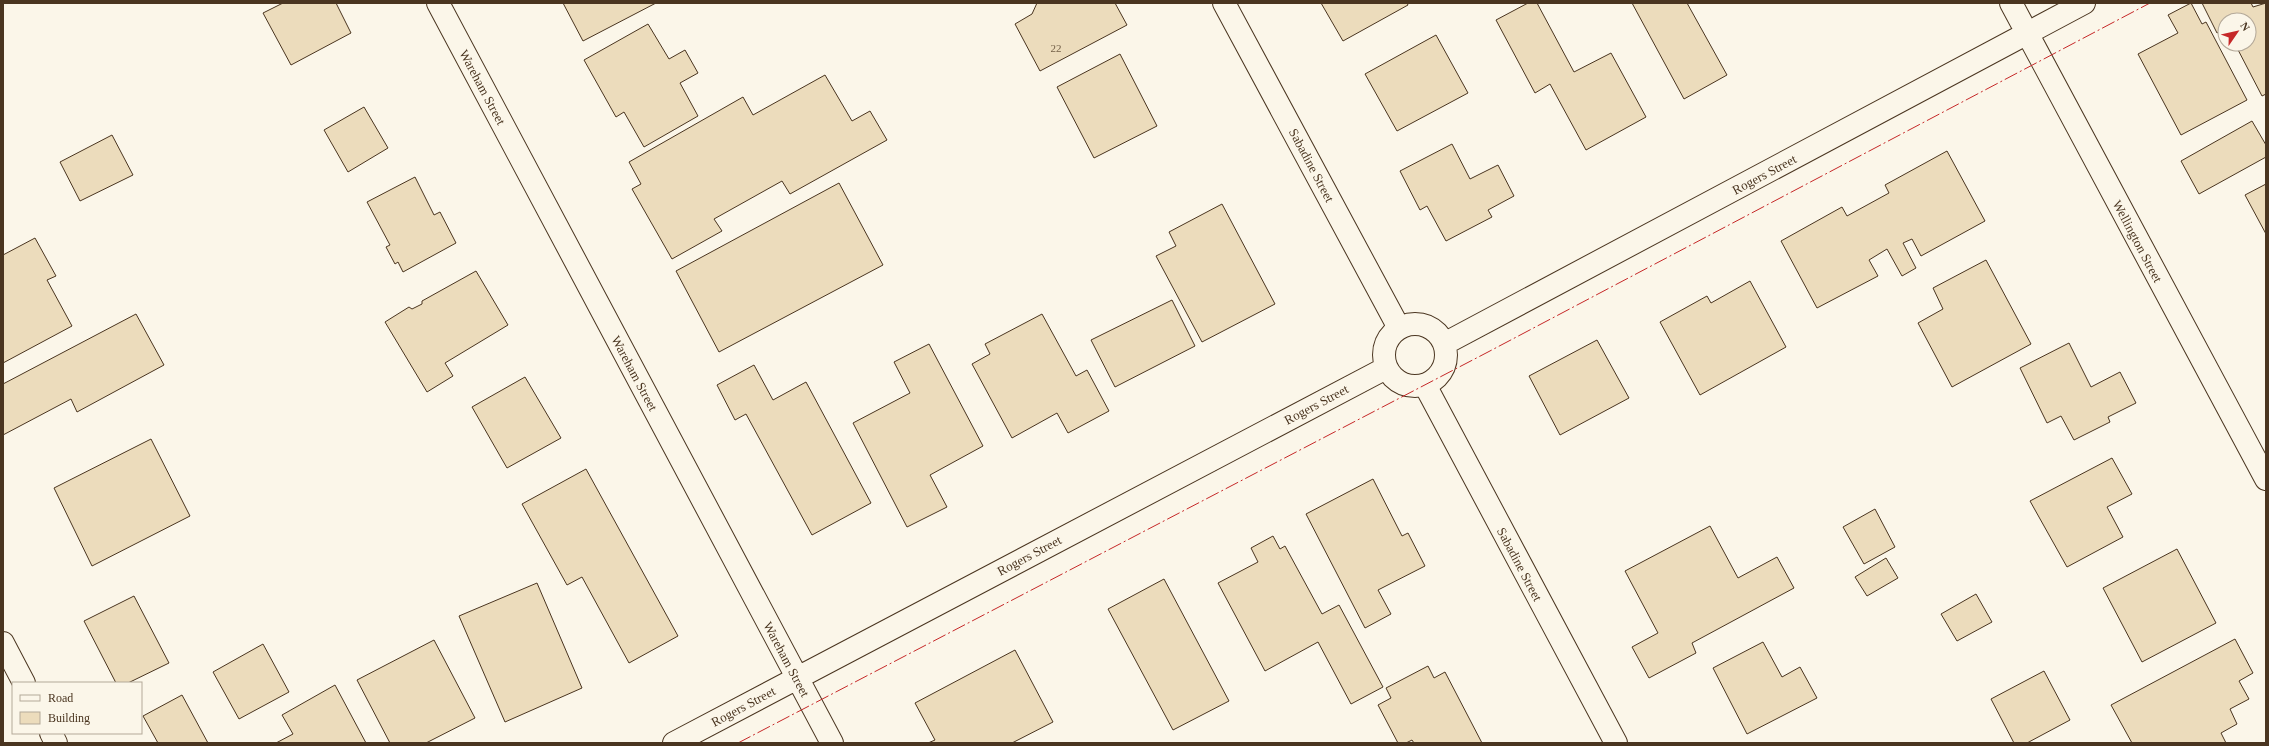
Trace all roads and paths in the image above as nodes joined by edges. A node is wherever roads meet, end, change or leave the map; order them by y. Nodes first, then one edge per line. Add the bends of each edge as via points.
1 (438, 3) edge
2 (1224, 3) edge
3 (2011, 3) edge
4 (2084, 3) edge
5 (2027, 34) junction
6 (1399, 328) junction
7 (1444, 344) junction
8 (1386, 368) junction
9 (1425, 385) junction
10 (2266, 479) edge
11 (3, 643) edge
12 (797, 677) junction
13 (23, 682) edge
14 (52, 734) edge
15 (56, 743) edge
16 (674, 743) edge
17 (832, 743) edge
18 (1616, 743) edge

1 - 12 street, Wareham Street
2 - 6 street, Sabadine Street
3 - 5 street, Wellington Street
4 - 5 street, Rogers Street
5 - 7 street, Rogers Street
5 - 10 street, Wellington Street
6 - 7 street via 1409,324 1430,327 1439,334
6 - 8 street via 1386,341 1383,359
7 - 9 street via 1446,356 1440,375
8 - 9 street via 1391,376 1402,383
8 - 12 street, Rogers Street
9 - 18 street, Sabadine Street
11 - 13 street
12 - 16 street, Rogers Street
12 - 17 street, Wareham Street
14 - 15 street

